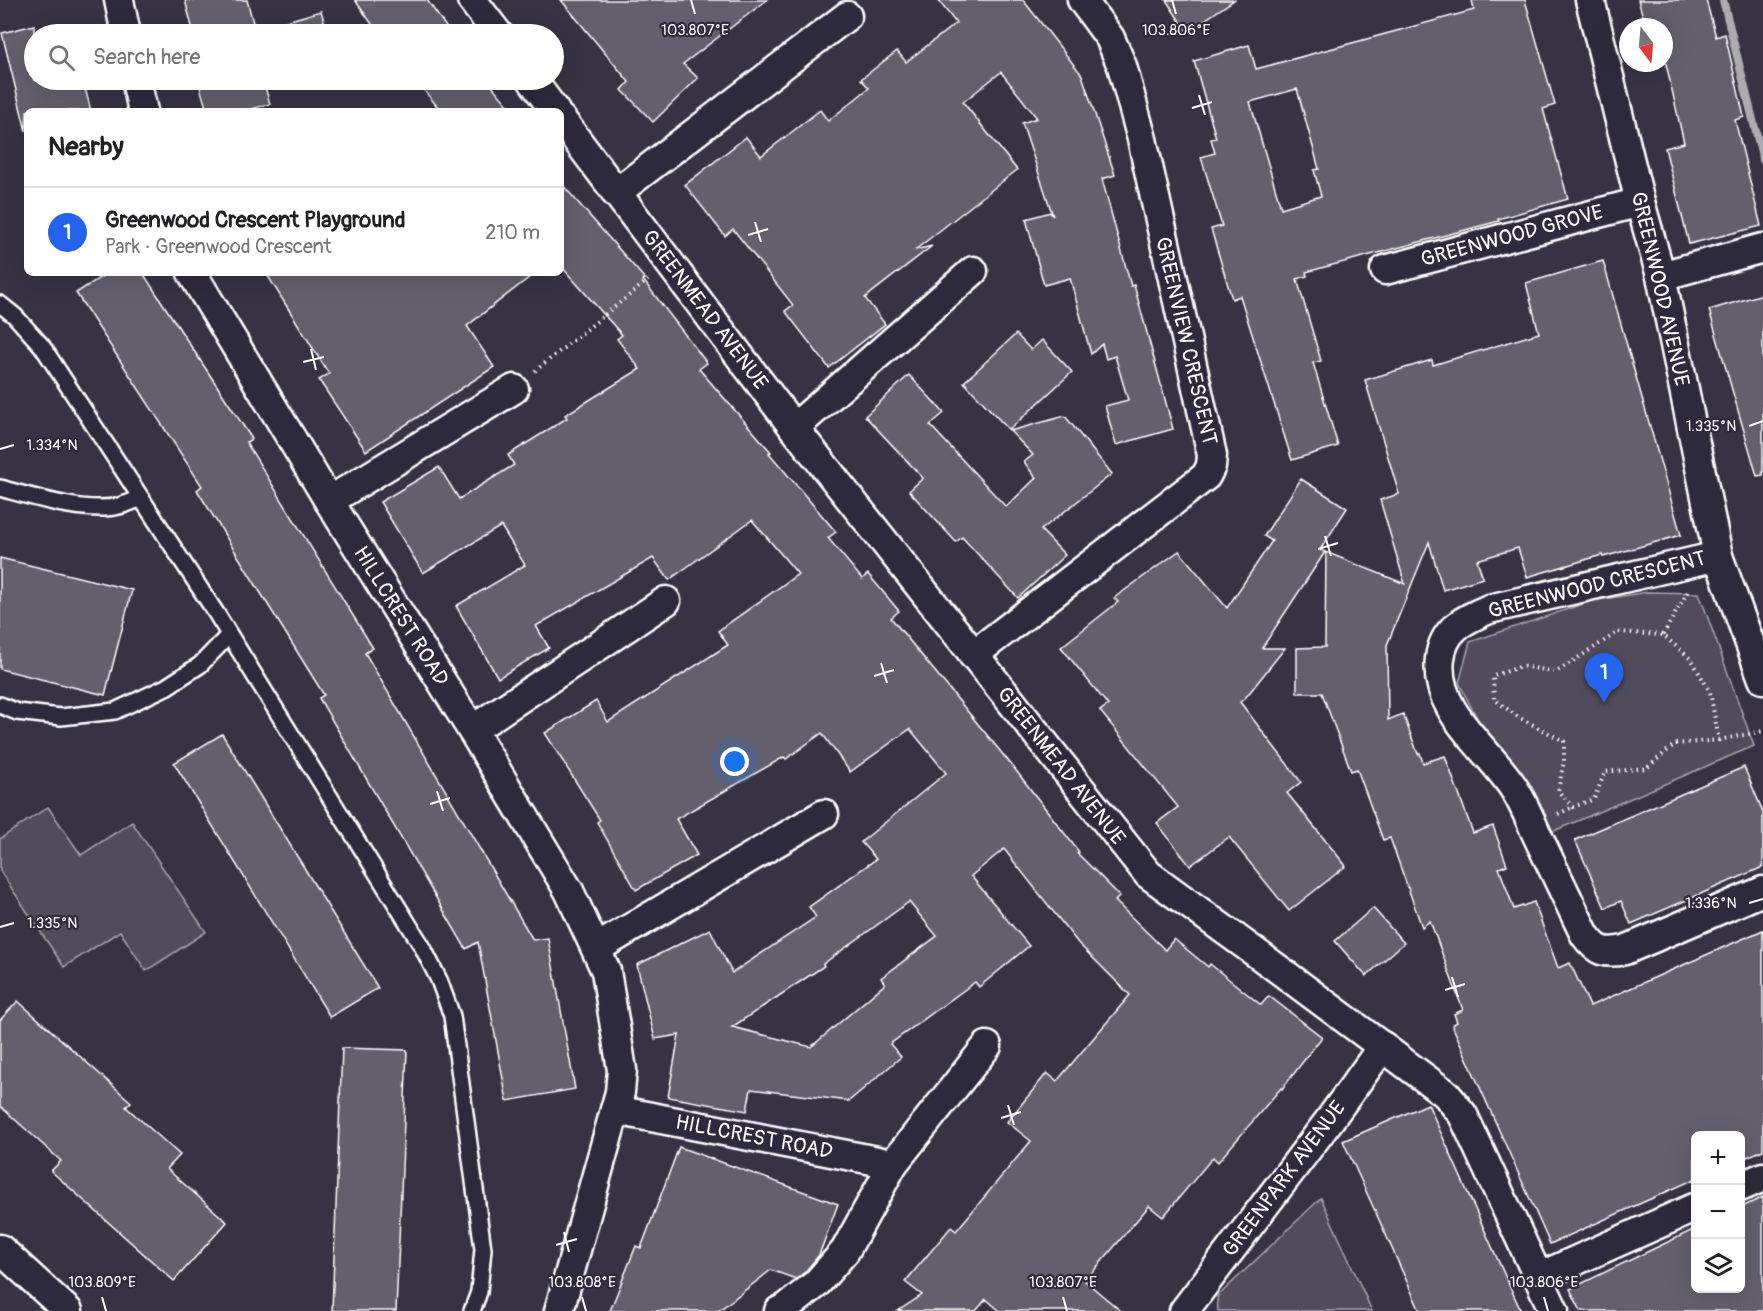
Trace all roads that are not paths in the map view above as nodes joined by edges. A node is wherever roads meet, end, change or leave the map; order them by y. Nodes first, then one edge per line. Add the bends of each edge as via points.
1 (119, 0) edge
2 (472, 0) edge
3 (1082, 0) edge
4 (1590, 0) edge
5 (847, 16) dead end
6 (124, 24) edge
7 (490, 24) edge
8 (138, 90) edge
9 (539, 90) edge
10 (142, 108) edge
11 (553, 108) edge
12 (564, 123) edge
13 (616, 193) junction
14 (1640, 202) junction
15 (1763, 248) edge
16 (1385, 270) dead end
17 (973, 271) dead end
18 (194, 276) edge
19 (1661, 276) junction
20 (0, 304) edge
21 (514, 389) road end
22 (794, 428) junction
23 (0, 488) edge
24 (141, 498) junction
25 (329, 501) junction
26 (1718, 556) junction
27 (666, 601) dead end
28 (230, 635) junction
29 (973, 655) junction
30 (1763, 679) edge
31 (0, 705) edge
32 (472, 730) junction
33 (824, 814) dead end
34 (1763, 891) edge
35 (597, 948) junction
36 (987, 1046) dead end
37 (1383, 1046) junction
38 (615, 1110) junction
39 (893, 1164) junction
40 (1763, 1177) edge
41 (1745, 1185) edge
42 (1691, 1209) edge
43 (0, 1249) edge
44 (1539, 1277) junction
45 (68, 1311) edge
46 (472, 1311) edge
47 (559, 1311) edge
48 (780, 1311) edge
49 (1184, 1311) edge
50 (1554, 1311) edge

1 - 6 street
2 - 7 street
3 - 29 street, GREENVIEW CRESCENT via 1110,38 1122,66 1142,139 1212,455 1211,466 1206,476
4 - 14 street, GREENWOOD AVENUE
5 - 13 street
8 - 10 street
9 - 11 street
12 - 13 street, GREENMEAD AVENUE
13 - 22 street, GREENMEAD AVENUE
14 - 16 street, GREENWOOD GROVE
14 - 19 street, GREENWOOD AVENUE
15 - 19 street
17 - 22 street
18 - 25 street, HILLCREST ROAD
19 - 26 street, GREENWOOD AVENUE
20 - 24 lane via 42,345
21 - 25 street
22 - 29 street, GREENMEAD AVENUE
23 - 24 lane via 96,508
24 - 28 lane
25 - 32 street, HILLCREST ROAD
26 - 30 street, GREENWOOD AVENUE
26 - 34 street, GREENWOOD CRESCENT via 1489,609 1448,633 1441,648 1439,669 1447,702 1516,790 1592,945 1612,953 1625,951
27 - 32 street
28 - 31 lane via 200,665 166,687 115,711 61,717 18,712
28 - 46 lane via 423,946 452,1016 483,1249 479,1292
29 - 37 street, GREENMEAD AVENUE via 1148,874
32 - 35 street, HILLCREST ROAD via 569,891
33 - 35 street
35 - 38 street, HILLCREST ROAD via 606,971 622,1070
36 - 39 street
37 - 44 street, GREENMEAD AVENUE via 1446,1094 1463,1115
37 - 49 street, GREENPARK AVENUE
38 - 39 street, HILLCREST ROAD
38 - 47 street, HILLCREST ROAD
39 - 48 street via 845,1251 816,1284
40 - 41 street
42 - 44 street
43 - 45 street
44 - 50 street, GREENMEAD AVENUE

